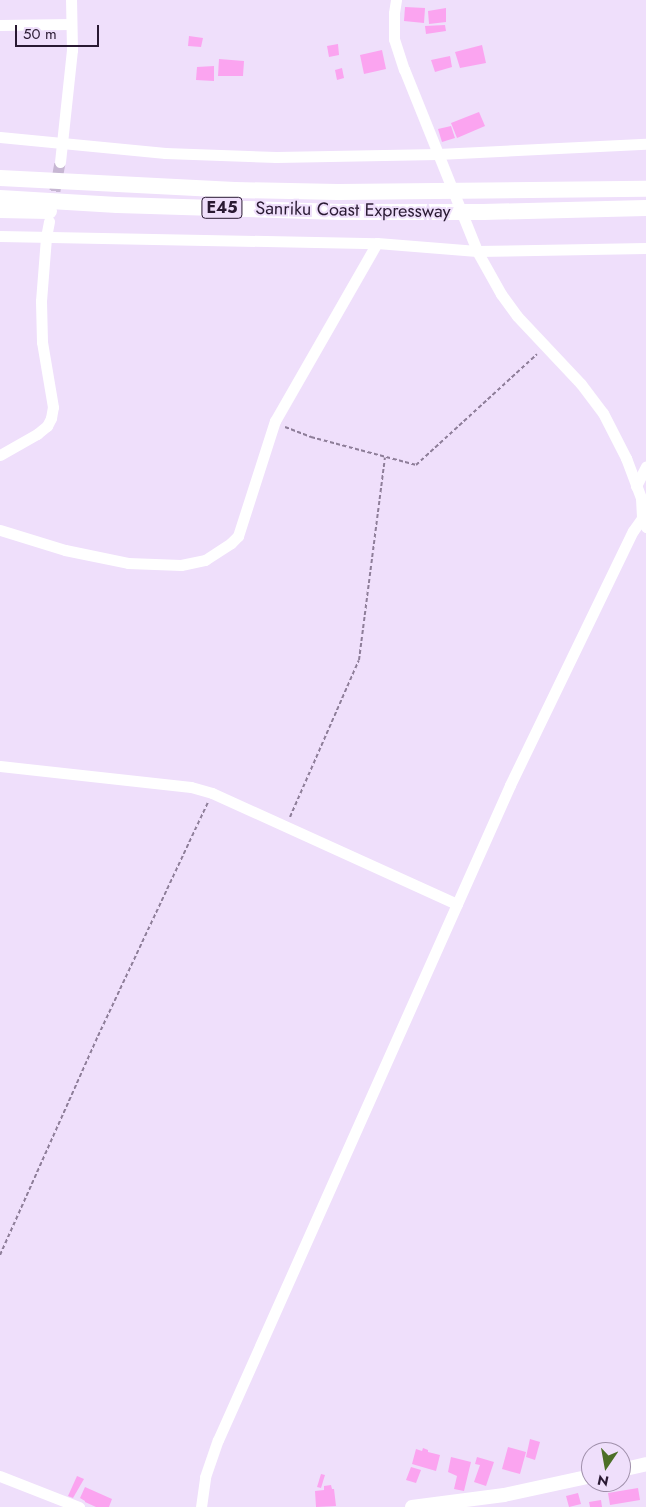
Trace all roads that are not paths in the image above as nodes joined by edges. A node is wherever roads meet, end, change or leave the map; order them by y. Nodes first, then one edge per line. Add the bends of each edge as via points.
1 (71, 0) edge
2 (396, 0) edge
3 (70, 24) junction
4 (0, 25) edge
5 (0, 137) edge
6 (62, 142) junction
7 (646, 144) edge
8 (438, 154) junction
9 (60, 162) tunnel mouth
10 (0, 178) edge
11 (646, 189) edge
12 (0, 198) edge
13 (646, 208) edge
14 (236, 209) junction
15 (0, 210) edge
16 (49, 221) tunnel mouth
17 (0, 236) edge
18 (46, 237) junction
19 (377, 243) junction
20 (646, 248) edge
21 (477, 251) junction
22 (0, 455) edge
23 (646, 466) edge
24 (636, 486) junction
25 (644, 522) edge
26 (0, 530) edge
27 (0, 766) edge
28 (457, 904) junction
29 (646, 1464) edge
30 (631, 1468) edge
31 (0, 1476) edge
32 (581, 1478) edge
33 (79, 1507) edge
34 (201, 1507) edge
35 (412, 1507) edge

1 - 3 street
2 - 8 street via 394,39
3 - 4 street
3 - 6 street via 72,50
5 - 6 street
6 - 8 street via 165,153 267,156
6 - 9 street
7 - 8 street
8 - 21 street
10 - 11 highway, Sanriku Coast Expressway / E45 via 235,190 477,192
12 - 14 highway, Sanriku Coast Expressway / E45
13 - 14 highway, Sanriku Coast Expressway / E45 via 483,212
14 - 15 highway
16 - 18 street
17 - 18 street
18 - 19 street
18 - 22 street via 41,301 42,342 53,407 51,418 37,434
19 - 21 street
19 - 26 street via 275,421 238,536 205,560 181,565 128,563 65,550
20 - 21 street
21 - 24 street via 517,316 581,384 603,413
23 - 24 street
24 - 25 street
25 - 28 street via 633,531 510,785
27 - 28 street via 192,786
28 - 34 street via 218,1440 205,1478
29 - 30 main road
31 - 33 street
32 - 35 main road via 504,1495

